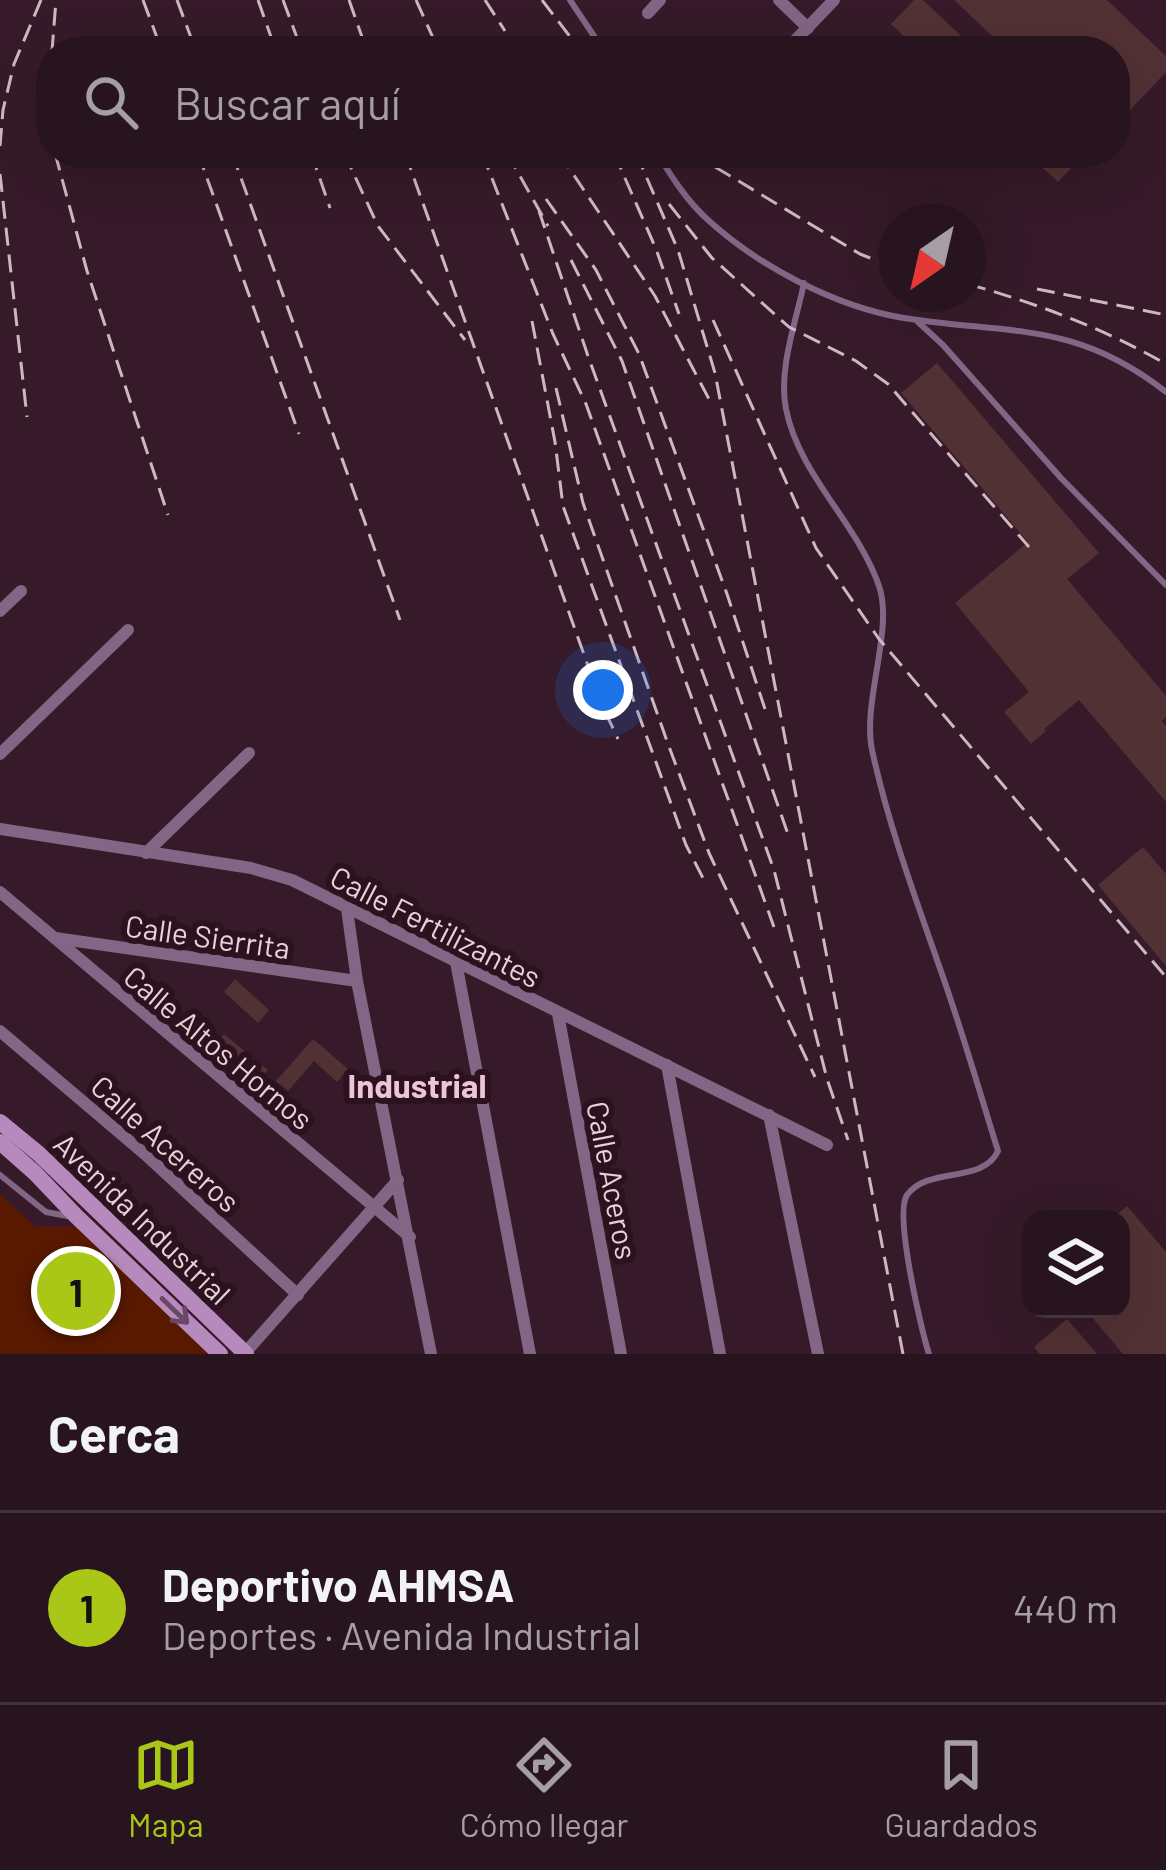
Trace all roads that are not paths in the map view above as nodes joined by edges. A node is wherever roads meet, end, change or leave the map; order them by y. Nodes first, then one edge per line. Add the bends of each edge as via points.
1 (570, 0) edge
2 (660, 0) edge
3 (779, 0) edge
4 (834, 0) edge
5 (648, 13) dead end
6 (808, 28) junction
7 (594, 36) edge
8 (800, 36) edge
9 (666, 168) edge
10 (804, 283) junction
11 (916, 320) junction
12 (1166, 392) edge
13 (1166, 585) edge
14 (21, 591) dead end
15 (0, 611) edge
16 (128, 630) dead end
17 (249, 753) dead end
18 (0, 754) edge
19 (0, 829) edge
20 (146, 853) junction
21 (0, 892) edge
22 (346, 909) junction
23 (52, 938) junction
24 (457, 962) junction
25 (357, 981) junction
26 (558, 1014) junction
27 (0, 1030) edge
28 (667, 1065) junction
29 (769, 1115) junction
30 (0, 1122) edge
31 (0, 1142) edge
32 (827, 1144) dead end
33 (0, 1175) edge
34 (398, 1180) junction
35 (373, 1208) junction
36 (76, 1216) junction
37 (410, 1237) junction
38 (298, 1294) junction
39 (220, 1354) edge
40 (245, 1354) edge
41 (431, 1354) edge
42 (530, 1354) edge
43 (621, 1354) edge
44 (720, 1354) edge
45 (818, 1354) edge
46 (929, 1354) edge

1 - 7 lane
2 - 5 street
3 - 6 street
4 - 6 street
6 - 8 street
9 - 10 lane via 708,221
10 - 11 lane
10 - 46 lane via 784,405 879,586 872,750 998,1151 985,1166 918,1186 904,1202
11 - 12 lane via 1080,343
11 - 13 lane
14 - 15 street
16 - 18 street
17 - 20 street
19 - 20 street, Calle Fertilizantes
20 - 22 street, Calle Fertilizantes via 270,873
21 - 23 street, Calle Altos Hornos
22 - 24 street, Calle Fertilizantes
22 - 25 street
23 - 25 street, Calle Sierrita
23 - 35 street, Calle Altos Hornos
24 - 26 street, Calle Fertilizantes
24 - 42 street
25 - 34 street
26 - 28 street, Calle Fertilizantes
26 - 43 street, Calle Aceros
27 - 38 street, Calle Acereros
28 - 29 street, Calle Fertilizantes
28 - 44 street
29 - 32 street, Calle Fertilizantes
29 - 45 street
30 - 40 street, Avenida Industrial
31 - 36 street, Avenida Industrial
33 - 36 lane via 46,1212
34 - 35 street
34 - 37 street
35 - 37 street, Calle Altos Hornos
35 - 38 street
36 -> 39 street, Avenida Industrial
37 - 41 street
38 - 40 street

